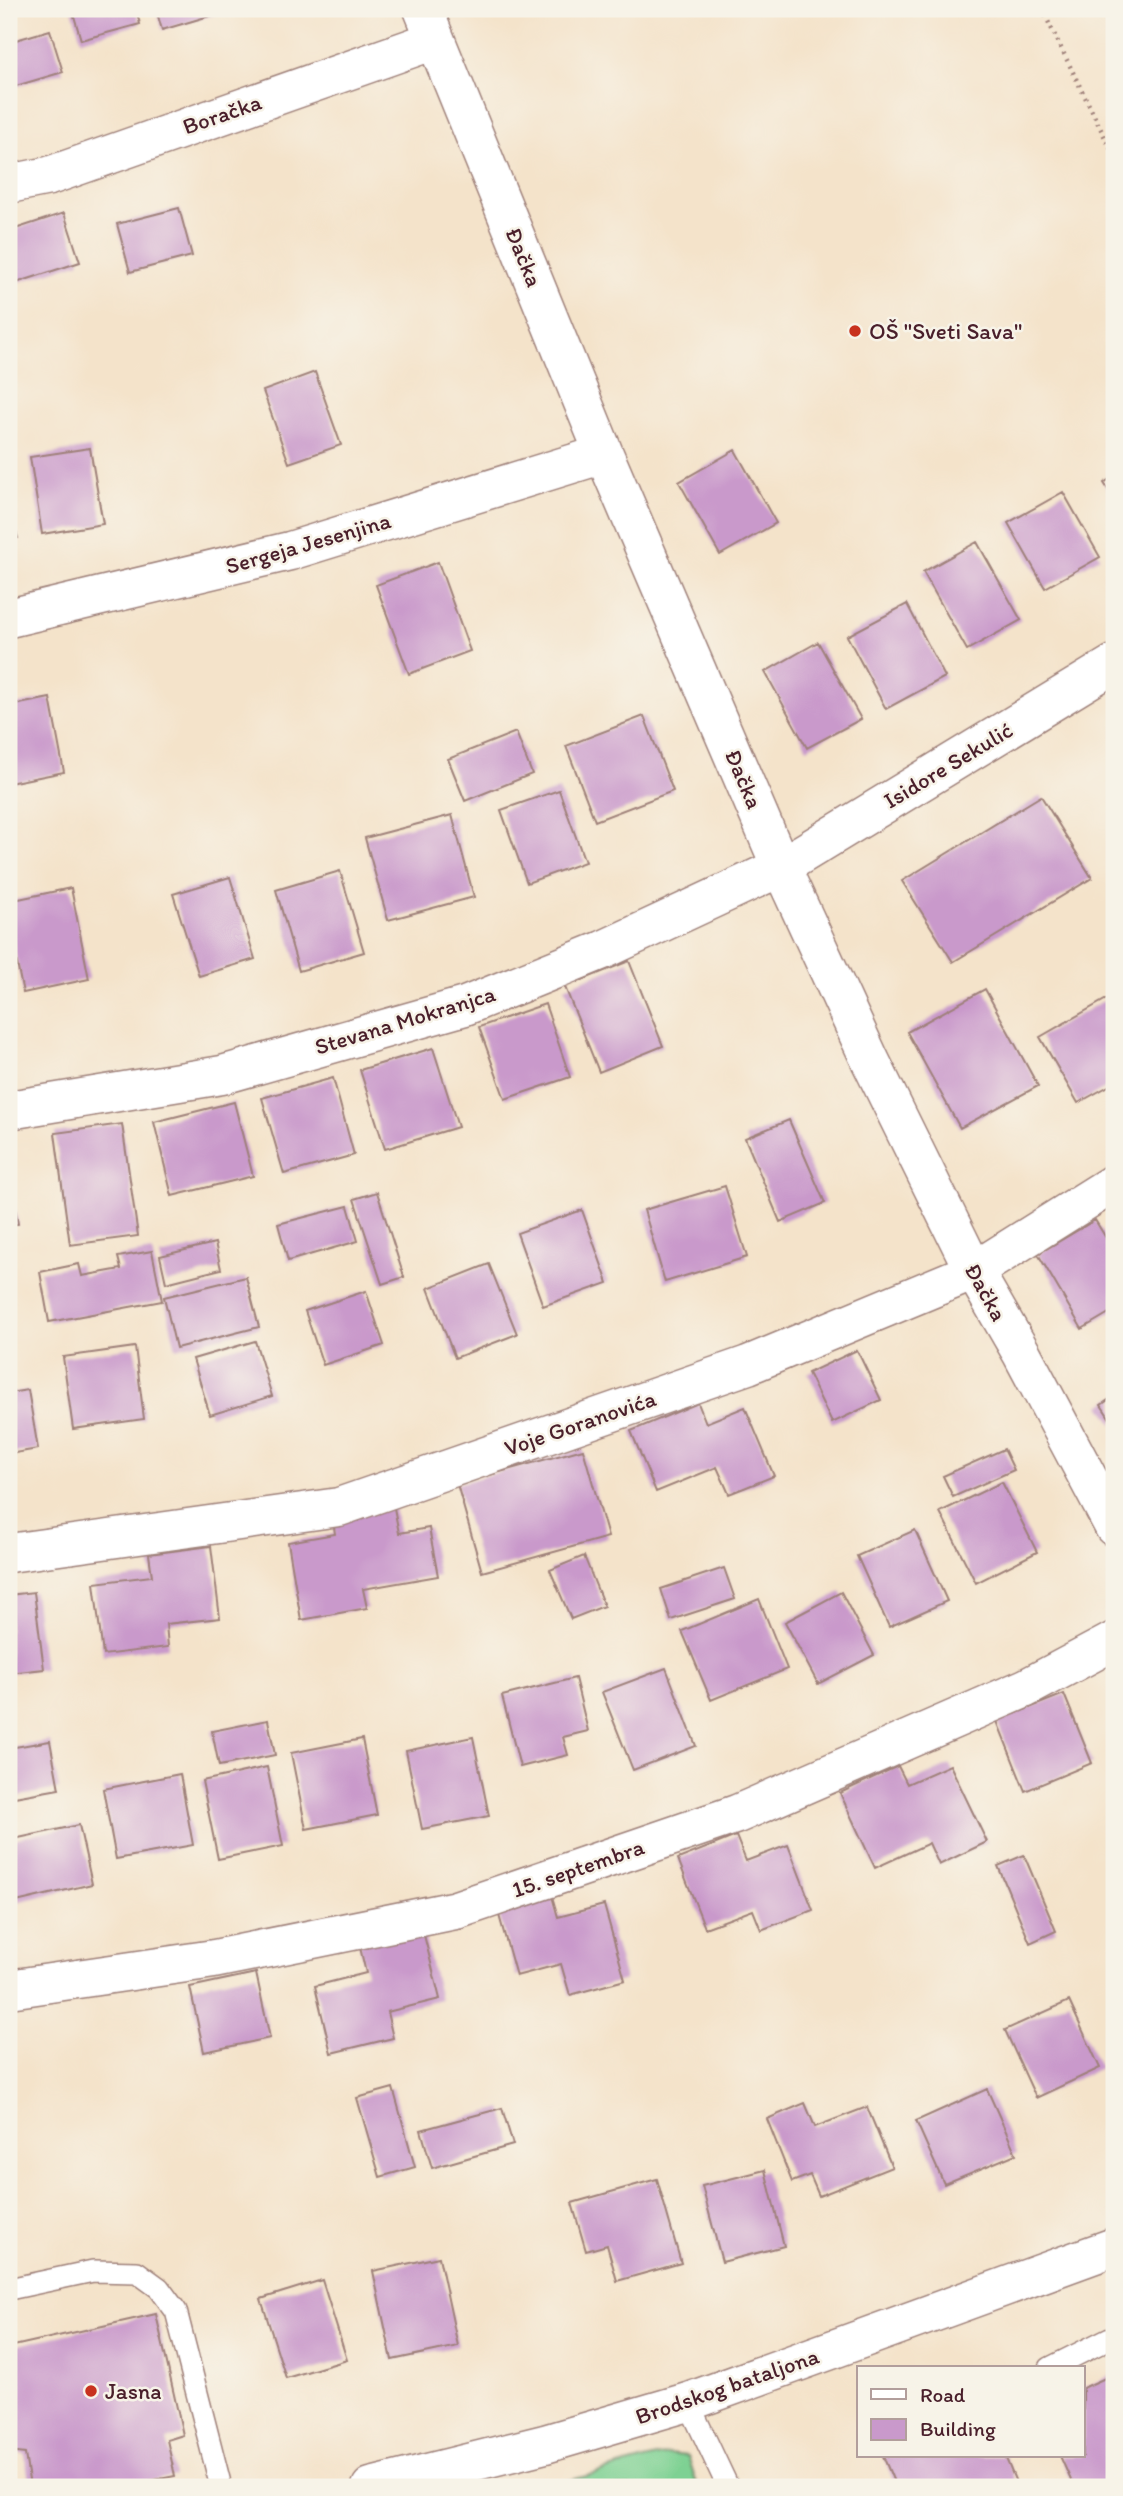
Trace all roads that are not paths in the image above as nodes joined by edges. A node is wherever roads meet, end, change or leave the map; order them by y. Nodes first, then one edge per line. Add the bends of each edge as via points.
1 (429, 24) edge
2 (9, 184) edge
3 (604, 454) junction
4 (9, 618) edge
5 (1114, 664) edge
6 (781, 867) junction
7 (9, 1110) edge
8 (1114, 1184) edge
9 (974, 1271) junction
10 (1114, 1527) edge
11 (9, 1553) edge
12 (1114, 1641) edge
13 (9, 1989) edge
14 (1114, 2246) edge
15 (9, 2289) edge
16 (1114, 2336) edge
17 (1054, 2366) edge
18 (688, 2402) junction
19 (221, 2487) edge
20 (371, 2487) edge
21 (728, 2487) edge

1 - 2 street, Boračka via 49,176
1 - 3 street, Đačka
3 - 4 street, Sergeja Jesenjina via 290,551
3 - 6 street, Đačka
5 - 6 street, Isidore Sekulić
6 - 7 street, Stevana Mokranjca via 603,950 465,1006 222,1074
6 - 9 street, Đačka
8 - 9 street, Voje Goranovića
9 - 10 street, Đačka
9 - 11 street, Voje Goranovića via 748,1365 339,1507
12 - 13 street, 15. septembra via 1026,1688 737,1814 456,1910 214,1959
14 - 18 street, Brodskog bataljona
15 - 19 lane via 93,2271 137,2272 159,2288 176,2311
16 - 17 lane
18 - 20 street, Brodskog bataljona via 545,2444
18 - 21 lane

